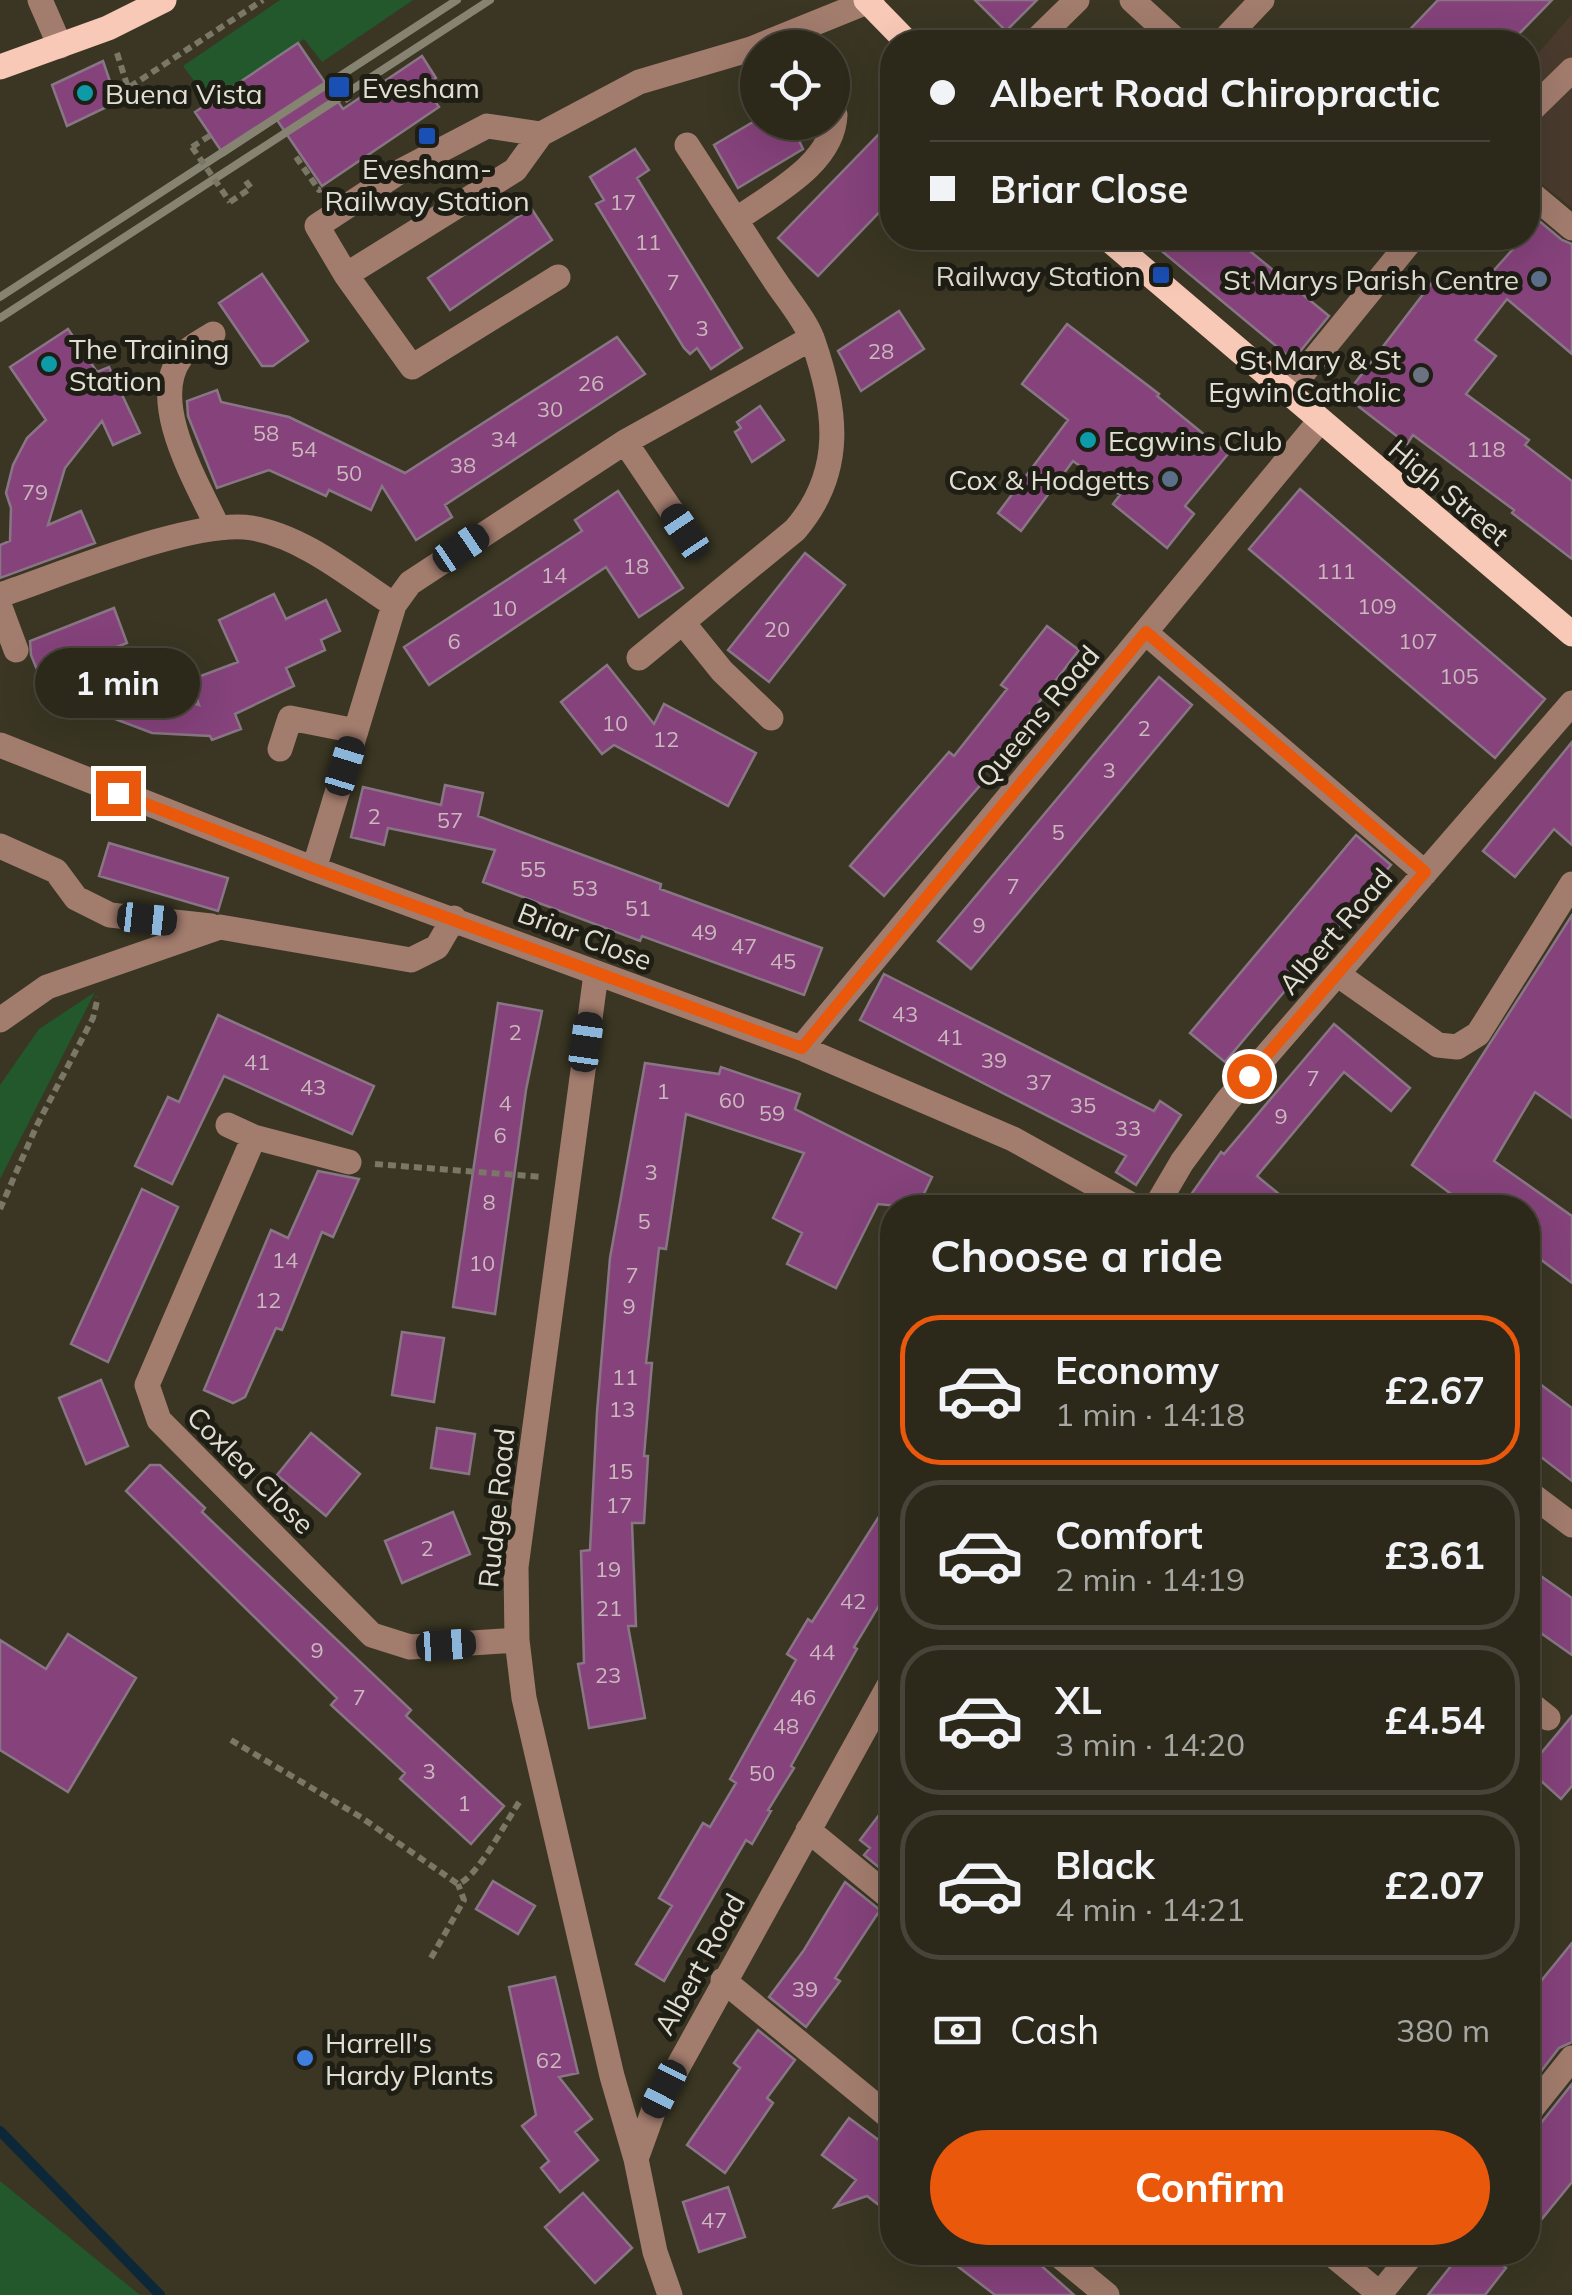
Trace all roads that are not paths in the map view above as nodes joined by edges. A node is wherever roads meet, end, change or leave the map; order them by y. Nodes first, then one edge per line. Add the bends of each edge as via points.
1 (40, 0) edge
2 (164, 0) edge
3 (1077, 0) edge
4 (1132, 0) edge
5 (1262, 0) edge
6 (869, 1) edge
7 (897, 30) edge
8 (1046, 30) edge
9 (1165, 30) edge
10 (1233, 30) edge
11 (60, 46) junction
12 (0, 67) edge
13 (1572, 70) edge
14 (1540, 101) edge
15 (541, 134) junction
16 (829, 140) edge
17 (687, 146) dead end
18 (1540, 201) edge
19 (736, 220) junction
20 (1572, 228) edge
21 (1121, 250) edge
22 (1403, 250) edge
23 (346, 275) junction
24 (558, 277) dead end
25 (213, 334) dead end
26 (812, 338) junction
27 (1286, 394) junction
28 (1319, 422) junction
29 (625, 442) junction
30 (218, 528) junction
31 (685, 532) dead end
32 (0, 595) edge
33 (394, 604) junction
34 (0, 606) edge
35 (684, 624) junction
36 (1146, 632) junction
37 (1572, 634) edge
38 (16, 650) dead end
39 (639, 658) dead end
40 (1572, 703) edge
41 (770, 718) dead end
42 (356, 731) junction
43 (0, 745) edge
44 (280, 749) dead end
45 (0, 846) edge
46 (314, 869) junction
47 (1425, 872) junction
48 (1572, 884) edge
49 (454, 918) junction
50 (220, 927) junction
51 (596, 974) junction
52 (1338, 974) junction
53 (0, 1020) edge
54 (802, 1048) junction
55 (228, 1125) dead end
56 (254, 1136) junction
57 (348, 1162) road end
58 (1114, 1195) edge
59 (1163, 1195) edge
60 (1540, 1501) edge
61 (1572, 1525) edge
62 (517, 1640) junction
63 (880, 1701) edge
64 (808, 1830) junction
65 (880, 1888) edge
66 (723, 1980) junction
67 (1572, 2058) edge
68 (1540, 2098) edge
69 (880, 2109) edge
70 (636, 2159) junction
71 (1071, 2265) edge
72 (1345, 2265) edge
73 (1403, 2265) edge
74 (1380, 2294) edge
75 (670, 2295) edge
76 (1107, 2295) edge

1 - 11 street
2 - 11 main road
3 - 8 street
4 - 9 street
5 - 10 street
6 - 7 main road
6 - 15 street via 751,49 639,82
11 - 12 main road
13 - 14 street
15 - 23 street via 515,170
15 - 23 street via 487,126 317,226
16 - 19 street via 814,162
17 - 19 street
18 - 20 street
19 - 26 street
21 - 27 main road, High Street
22 - 27 street
23 - 24 street via 412,367
25 - 30 street via 179,360 169,392 175,432
26 - 29 street
26 - 35 street via 832,420 826,484 795,530
27 - 28 main road, High Street
28 - 36 street, Queens Road
28 - 37 main road, High Street
29 - 31 street
29 - 33 street via 410,583
30 - 32 street via 200,528
30 - 33 street via 252,528 302,546
33 - 42 street
34 - 38 street
35 - 39 street
35 - 41 street
36 - 47 street
36 - 54 street, Queens Road
40 - 47 street, Albert Road
42 - 44 street via 290,718
42 - 46 street
43 - 46 street, Briar Close
45 - 50 street via 56,871 76,898 110,915
46 - 49 street, Briar Close
47 - 52 street, Albert Road
48 - 52 street via 1478,1034 1457,1047 1438,1045
49 - 50 street via 437,947 411,960
49 - 51 street, Briar Close
50 - 53 street via 48,988
51 - 54 street, Briar Close
51 - 62 street, Rudge Road via 516,1567
52 - 59 street, Albert Road via 1227,1101
54 - 58 street, Briar Close via 1014,1139
55 - 56 street
56 - 57 street
56 - 62 street, Coxlea Close via 147,1385 159,1420 372,1635 410,1647
60 - 61 street
62 - 70 street, Rudge Road via 524,1698
63 - 64 street, Albert Road
64 - 65 street
64 - 66 street, Albert Road
66 - 69 street
66 - 70 street, Albert Road via 653,2112
67 - 68 street
70 - 75 street
71 - 76 street
72 - 74 street
73 - 74 street

